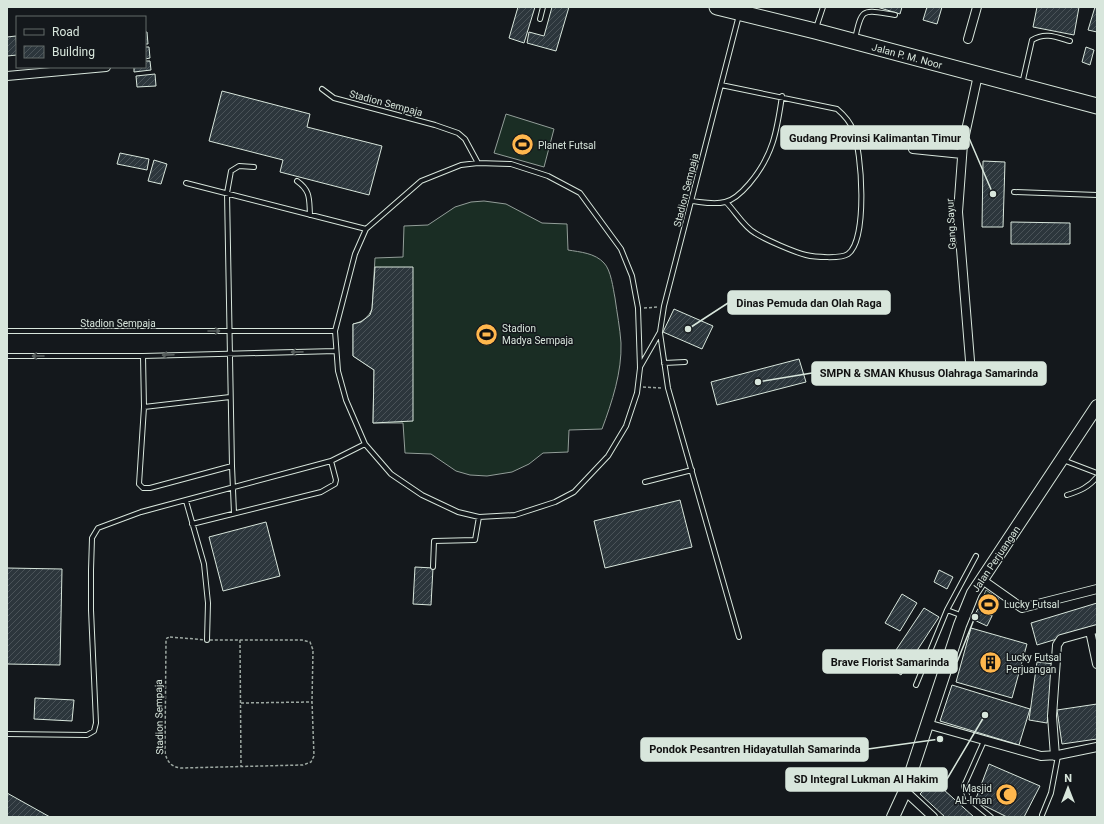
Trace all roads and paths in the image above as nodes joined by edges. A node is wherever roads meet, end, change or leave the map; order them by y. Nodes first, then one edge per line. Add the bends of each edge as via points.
1 (543, 7) edge
2 (717, 7) edge
3 (823, 7) edge
4 (977, 7) edge
5 (739, 12) junction
6 (895, 16) dead end
7 (540, 19) dead end
8 (815, 31) junction
9 (968, 39) dead end
10 (1070, 41) dead end
11 (855, 42) junction
12 (95, 68) edge
13 (978, 74) junction
14 (7, 76) edge
15 (721, 85) junction
16 (1022, 86) junction
17 (322, 89) dead end
18 (782, 96) junction
19 (1097, 106) edge
20 (913, 148) dead end
21 (962, 154) junction
22 (478, 163) junction
23 (254, 167) dead end
24 (297, 181) dead end
25 (186, 183) dead end
26 (1014, 192) dead end
27 (227, 193) junction
28 (1097, 195) edge
29 (691, 201) junction
30 (726, 202) junction
31 (310, 215) junction
32 (366, 230) junction
33 (664, 306) junction
34 (638, 308) junction
35 (7, 331) edge
36 (230, 331) junction
37 (335, 331) junction
38 (660, 332) junction
39 (336, 351) junction
40 (230, 353) junction
41 (7, 356) edge
42 (143, 356) junction
43 (685, 362) dead end
44 (664, 363) junction
45 (640, 368) junction
46 (971, 373) dead end
47 (638, 387) junction
48 (668, 388) junction
49 (230, 397) junction
50 (1097, 406) edge
51 (144, 407) junction
52 (365, 444) junction
53 (1062, 460) junction
54 (330, 461) junction
55 (232, 466) junction
56 (692, 470) junction
57 (1097, 473) edge
58 (1097, 476) edge
59 (645, 482) dead end
60 (233, 487) junction
61 (1067, 495) dead end
62 (186, 501) junction
63 (234, 514) junction
64 (479, 517) junction
65 (192, 524) junction
66 (976, 556) dead end
67 (433, 567) dead end
68 (981, 579) junction
69 (1097, 589) edge
70 (947, 610) junction
71 (963, 616) junction
72 (1093, 630) edge
73 (739, 637) dead end
74 (207, 640) junction
75 (240, 640) junction
76 (1097, 664) edge
77 (916, 685) dead end
78 (312, 702) junction
79 (240, 703) junction
80 (928, 724) junction
81 (7, 734) edge
82 (984, 741) junction
83 (1097, 748) edge
84 (1056, 756) junction
85 (241, 766) junction
86 (905, 791) junction
87 (1042, 815) dead end
88 (893, 817) edge
89 (933, 817) edge
90 (991, 817) edge

1 - 7 lane
2 - 5 highway, Jalan P. M. Noor
3 - 8 lane
4 - 9 street
5 - 8 highway, Jalan P. M. Noor
5 - 15 lane, Stadion Sempaja
6 - 11 lane via 868,11 863,13
8 - 11 highway, Jalan P. M. Noor
10 - 16 lane via 1049,35 1040,35 1032,40
11 - 13 highway, Jalan P. M. Noor
12 - 14 street
13 - 16 highway, Jalan P. M. Noor
13 - 21 street, Gang Sayur
15 - 18 lane
15 - 29 lane, Stadion Sempaja
16 - 19 highway, Jalan P. M. Noor
17 - 22 lane, Stadion Sempaja via 334,98 458,133 465,139
18 - 30 lane via 777,133 768,159 743,191
18 - 30 lane via 837,109 848,119 854,131 859,162 861,219 859,236 854,246 847,255 806,255 754,233
20 - 21 street
21 - 46 street, Gang Sayur via 958,212
22 - 32 lane, Stadion Sempaja via 460,164 421,181
22 - 34 lane, Stadion Sempaja via 511,164 548,176 580,193 621,249 632,276
23 - 27 lane via 239,166 231,171
24 - 31 lane via 308,192
25 - 27 lane
26 - 28 lane
27 - 31 lane
27 - 36 lane
29 - 30 lane via 710,204
29 - 33 lane, Stadion Sempaja
31 - 32 lane
32 - 37 lane, Stadion Sempaja via 355,254
33 - 34 path
33 - 38 lane, Stadion Sempaja
34 - 45 lane, Stadion Sempaja
35 -> 36 lane, Stadion Sempaja
36 - 37 lane, Stadion Sempaja
36 - 40 lane
37 - 39 lane, Stadion Sempaja
38 - 44 lane
38 - 45 lane, Stadion Sempaja
39 -> 40 lane
39 - 52 lane, Stadion Sempaja via 338,371 346,400
40 -> 42 lane
40 - 49 lane
42 -> 41 lane
42 - 51 lane
43 - 44 lane
44 - 48 lane
45 - 47 lane, Stadion Sempaja
47 - 48 path
47 - 64 lane, Stadion Sempaja via 626,426 608,456 574,492 555,502 515,516
48 - 56 lane
49 - 51 lane
49 - 55 lane
50 - 53 street, Jalan Perjuangan
51 - 55 lane via 138,481 143,488
52 - 54 lane
52 - 64 lane, Stadion Sempaja via 391,474 422,495 458,512
53 - 57 lane
53 - 68 street, Jalan Perjuangan
54 - 60 lane
54 - 63 lane via 336,480 331,488
55 - 60 lane
56 - 59 lane
56 - 73 lane
58 - 61 lane via 1092,484
60 - 62 lane
60 - 63 lane
62 - 65 lane
62 - 81 lane via 141,512 98,528 92,538 91,610 96,723 94,731 87,735
63 - 65 lane
64 - 67 lane via 475,540 434,542
65 - 74 lane via 204,564 208,603
66 - 70 lane
68 - 69 street via 1022,608
68 - 71 street, Jalan Perjuangan
70 - 71 lane
70 - 77 lane
71 - 80 street, Jalan Perjuangan
72 - 76 street
72 - 84 street via 1061,639 1057,644 1052,716
74 - 75 path, Stadion Sempaja
74 - 85 path, Stadion Sempaja via 167,638 166,758 169,763 181,768
75 - 78 path, Stadion Sempaja via 310,642 313,650
75 - 79 path
78 - 79 path
78 - 85 path, Stadion Sempaja via 314,756 311,762 303,765
79 - 85 path
80 - 82 street
80 - 86 street, Jalan Perjuangan
82 - 84 street via 1041,756
82 - 90 lane via 964,786 968,798
83 - 84 street
84 - 87 lane via 1051,793
86 - 88 street, Jalan Perjuangan
86 - 89 street

